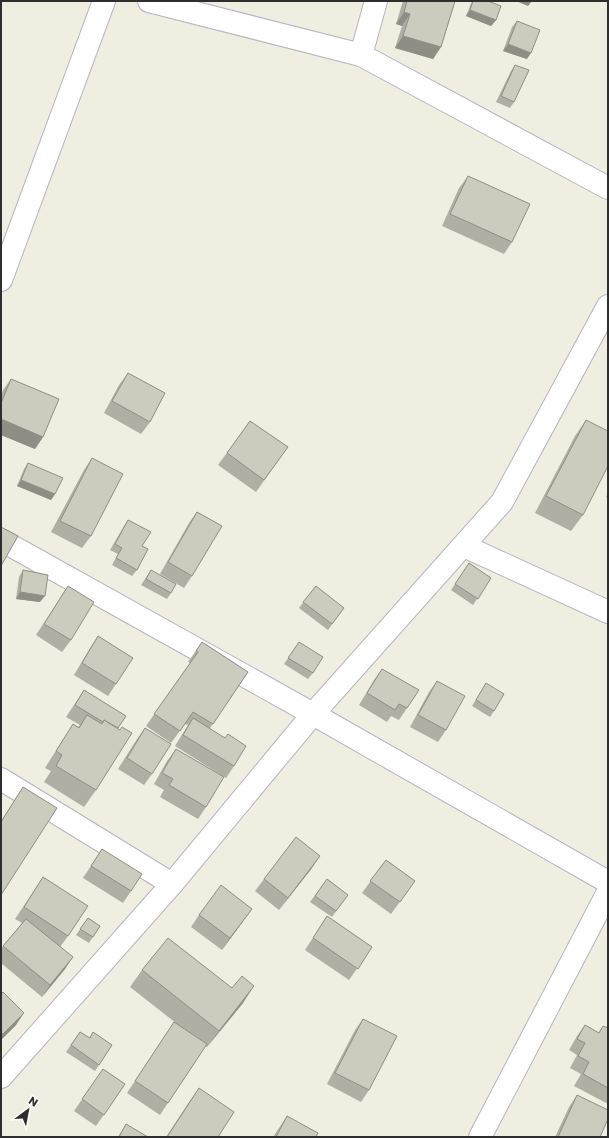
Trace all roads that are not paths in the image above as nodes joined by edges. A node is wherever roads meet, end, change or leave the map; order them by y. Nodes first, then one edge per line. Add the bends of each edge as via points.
1 (104, 1) edge
2 (149, 1) edge
3 (376, 1) edge
4 (361, 55) junction
5 (608, 188) edge
6 (1, 280) edge
7 (608, 306) edge
8 (1, 540) edge
9 (464, 546) junction
10 (608, 612) edge
11 (313, 714) junction
12 (1, 779) edge
13 (608, 882) edge
14 (172, 884) junction
15 (608, 892) edge
16 (2, 1074) edge
17 (480, 1137) edge

1 - 6 street
2 - 4 street
3 - 4 street
4 - 5 street
7 - 9 street via 502,502
8 - 11 street
9 - 10 street
9 - 11 street
11 - 13 street
11 - 14 street
12 - 14 street
14 - 16 street
15 - 17 street

